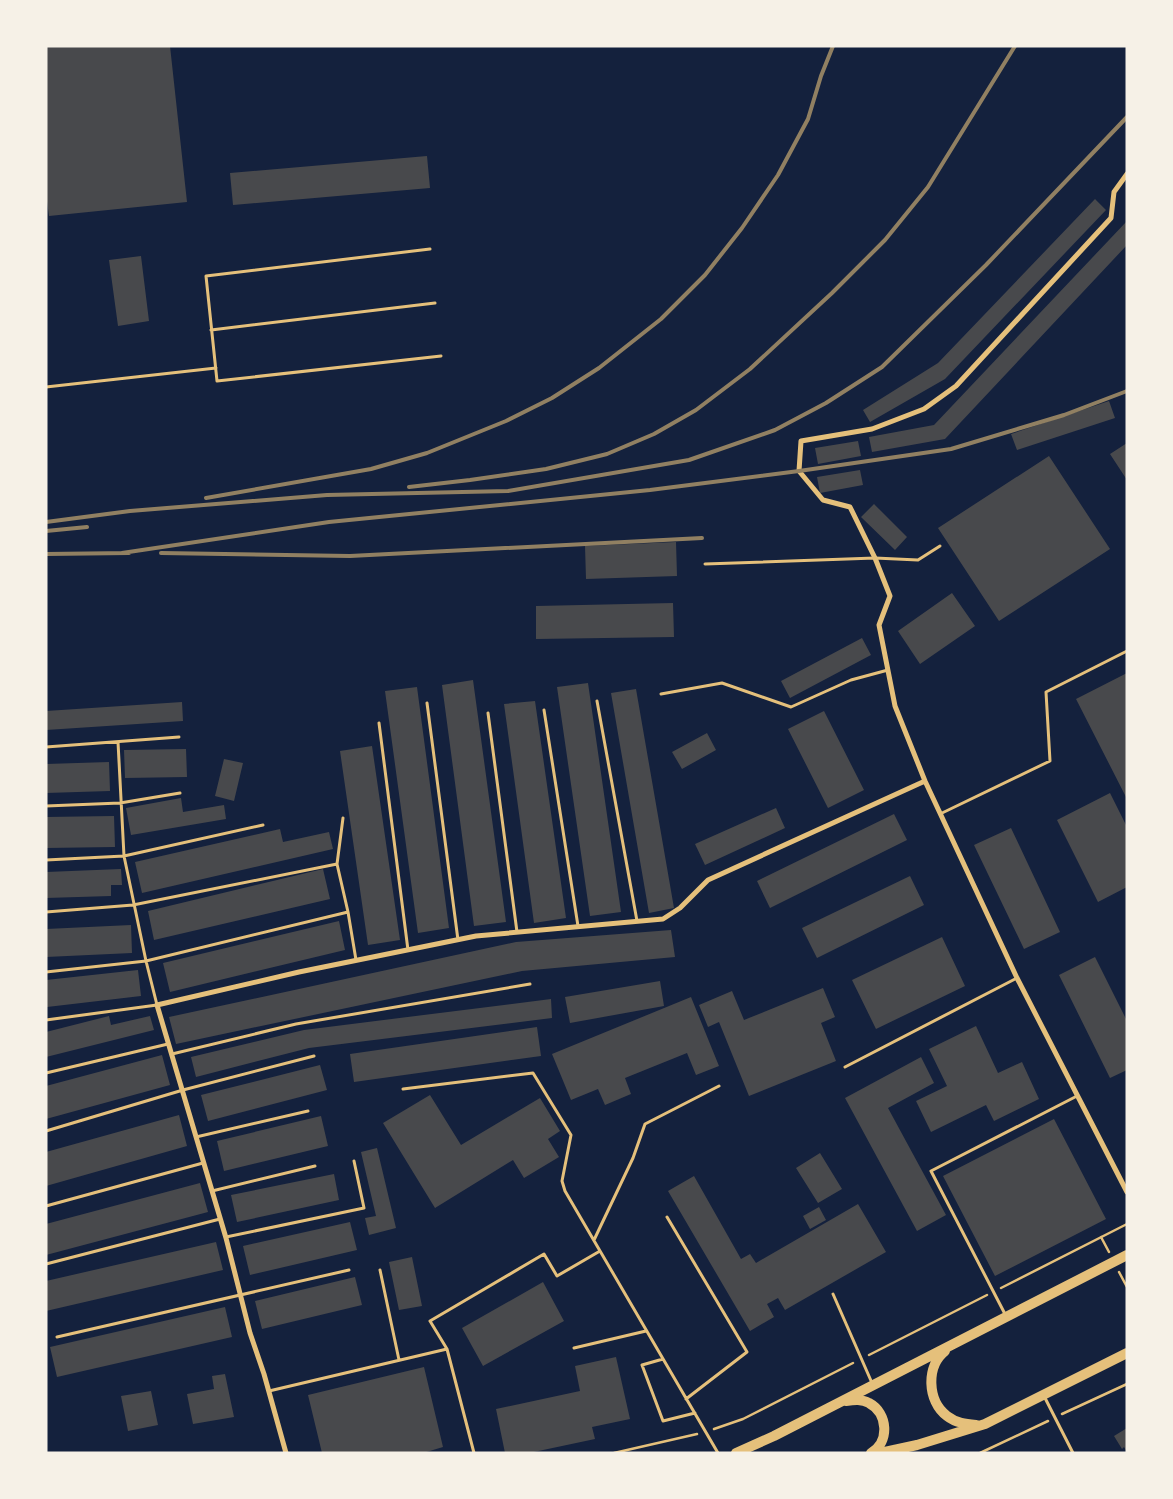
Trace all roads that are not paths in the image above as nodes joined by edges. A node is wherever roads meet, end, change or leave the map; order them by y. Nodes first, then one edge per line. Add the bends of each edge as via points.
1 (1127, 174) edge
2 (430, 249) dead end
3 (435, 303) dead end
4 (211, 330) junction
5 (441, 356) dead end
6 (216, 368) junction
7 (46, 388) edge
8 (940, 546) dead end
9 (875, 558) junction
10 (705, 564) dead end
11 (1127, 651) edge
12 (888, 670) junction
13 (661, 694) dead end
14 (597, 701) dead end
15 (427, 703) dead end
16 (544, 710) dead end
17 (488, 713) dead end
18 (379, 723) dead end
19 (179, 737) dead end
20 (118, 742) junction
21 (46, 747) edge
22 (924, 781) junction
23 (180, 793) dead end
24 (120, 803) junction
25 (46, 806) edge
26 (939, 814) junction
27 (343, 818) dead end
28 (263, 826) dead end
29 (124, 856) junction
30 (46, 860) edge
31 (337, 864) junction
32 (133, 904) junction
33 (46, 912) edge
34 (348, 912) junction
35 (637, 922) junction
36 (579, 928) junction
37 (517, 933) junction
38 (458, 940) junction
39 (408, 950) junction
40 (146, 961) junction
41 (356, 961) junction
42 (46, 972) edge
43 (1017, 978) junction
44 (530, 984) dead end
45 (157, 1005) junction
46 (46, 1020) edge
47 (169, 1044) junction
48 (172, 1054) junction
49 (314, 1056) dead end
50 (844, 1067) dead end
51 (46, 1073) edge
52 (719, 1086) dead end
53 (404, 1089) dead end
54 (183, 1090) junction
55 (1078, 1096) junction
56 (308, 1111) dead end
57 (46, 1131) edge
58 (196, 1137) junction
59 (354, 1161) dead end
60 (203, 1163) junction
61 (315, 1166) dead end
62 (212, 1191) junction
63 (1127, 1192) edge
64 (46, 1206) edge
65 (220, 1218) junction
66 (666, 1218) dead end
67 (226, 1238) junction
68 (594, 1240) junction
69 (600, 1251) junction
70 (1127, 1255) edge
71 (46, 1264) edge
72 (349, 1270) dead end
73 (380, 1270) dead end
74 (240, 1294) junction
75 (833, 1294) dead end
76 (1006, 1317) junction
77 (646, 1331) junction
78 (57, 1337) dead end
79 (953, 1345) junction
80 (574, 1348) dead end
81 (447, 1349) junction
82 (1127, 1353) edge
83 (663, 1359) junction
84 (399, 1360) junction
85 (872, 1385) junction
86 (269, 1391) junction
87 (1044, 1395) junction
88 (686, 1399) junction
89 (832, 1406) junction
90 (695, 1414) junction
91 (985, 1424) junction
92 (286, 1453) edge
93 (474, 1453) edge
94 (718, 1453) edge
95 (736, 1453) edge
96 (871, 1453) edge
97 (880, 1453) edge
98 (1073, 1453) edge

1 - 9 street via 1114,192 1111,218 956,386 924,410 872,429 801,441 799,471 823,500 850,507
2 - 4 lane via 206,276
3 - 4 lane
4 - 6 lane
5 - 6 lane via 217,381
6 - 7 lane
8 - 9 lane via 918,560
9 - 10 lane
9 - 12 street via 890,596 879,625
11 - 26 lane via 1046,692 1050,761
12 - 13 lane via 851,680 791,708 722,683
12 - 22 street via 896,706
14 - 35 lane
15 - 38 lane
16 - 36 lane
17 - 37 lane
18 - 39 lane
19 - 20 lane
20 - 21 lane
20 - 24 lane
22 - 26 street
22 - 35 street via 708,880 680,908 663,919
23 - 24 lane
24 - 25 lane
24 - 29 lane
26 - 43 street
27 - 31 lane
28 - 29 lane
29 - 30 lane
29 - 32 lane
31 - 32 lane
31 - 34 lane
32 - 33 lane
32 - 40 lane
34 - 40 lane
34 - 41 lane
35 - 36 street
36 - 37 street
37 - 38 street
38 - 39 street
39 - 41 street
40 - 42 lane
40 - 45 lane
41 - 45 street
43 - 50 lane
43 - 55 street
44 - 48 lane via 296,1024
45 - 46 lane
45 - 47 street
47 - 48 street
47 - 51 lane
48 - 54 street
49 - 54 lane
52 - 68 lane via 645,1124 633,1158
53 - 68 lane via 533,1073 571,1135 562,1181
54 - 57 lane
54 - 58 street
55 - 63 street
55 - 76 lane via 931,1171
56 - 58 lane
58 - 60 street
59 - 67 lane via 364,1208
60 - 62 street
60 - 64 lane
61 - 62 lane
62 - 65 street
65 - 67 street
65 - 71 lane
66 - 88 lane via 747,1352
67 - 74 street
68 - 69 lane
69 - 77 lane
69 - 81 lane via 557,1276 544,1254 430,1321
70 - 76 main road
72 - 74 lane
73 - 84 lane
74 - 78 lane
74 - 86 street
75 - 85 lane
76 - 79 main road
77 - 80 lane
77 - 83 lane
79 - 85 main road
79 - 91 main road via 941,1354 933,1369 931,1386 935,1402 946,1415 960,1423
81 - 84 lane
81 - 93 lane
82 - 87 main road
83 - 88 lane
83 - 90 lane via 642,1365 663,1421
84 - 86 lane
85 - 89 main road
86 - 92 street
87 - 91 main road
87 - 98 lane
88 - 90 lane
89 - 95 main road
89 - 96 main road via 858,1400 878,1409 885,1430 882,1441
90 - 94 lane
91 - 97 main road

